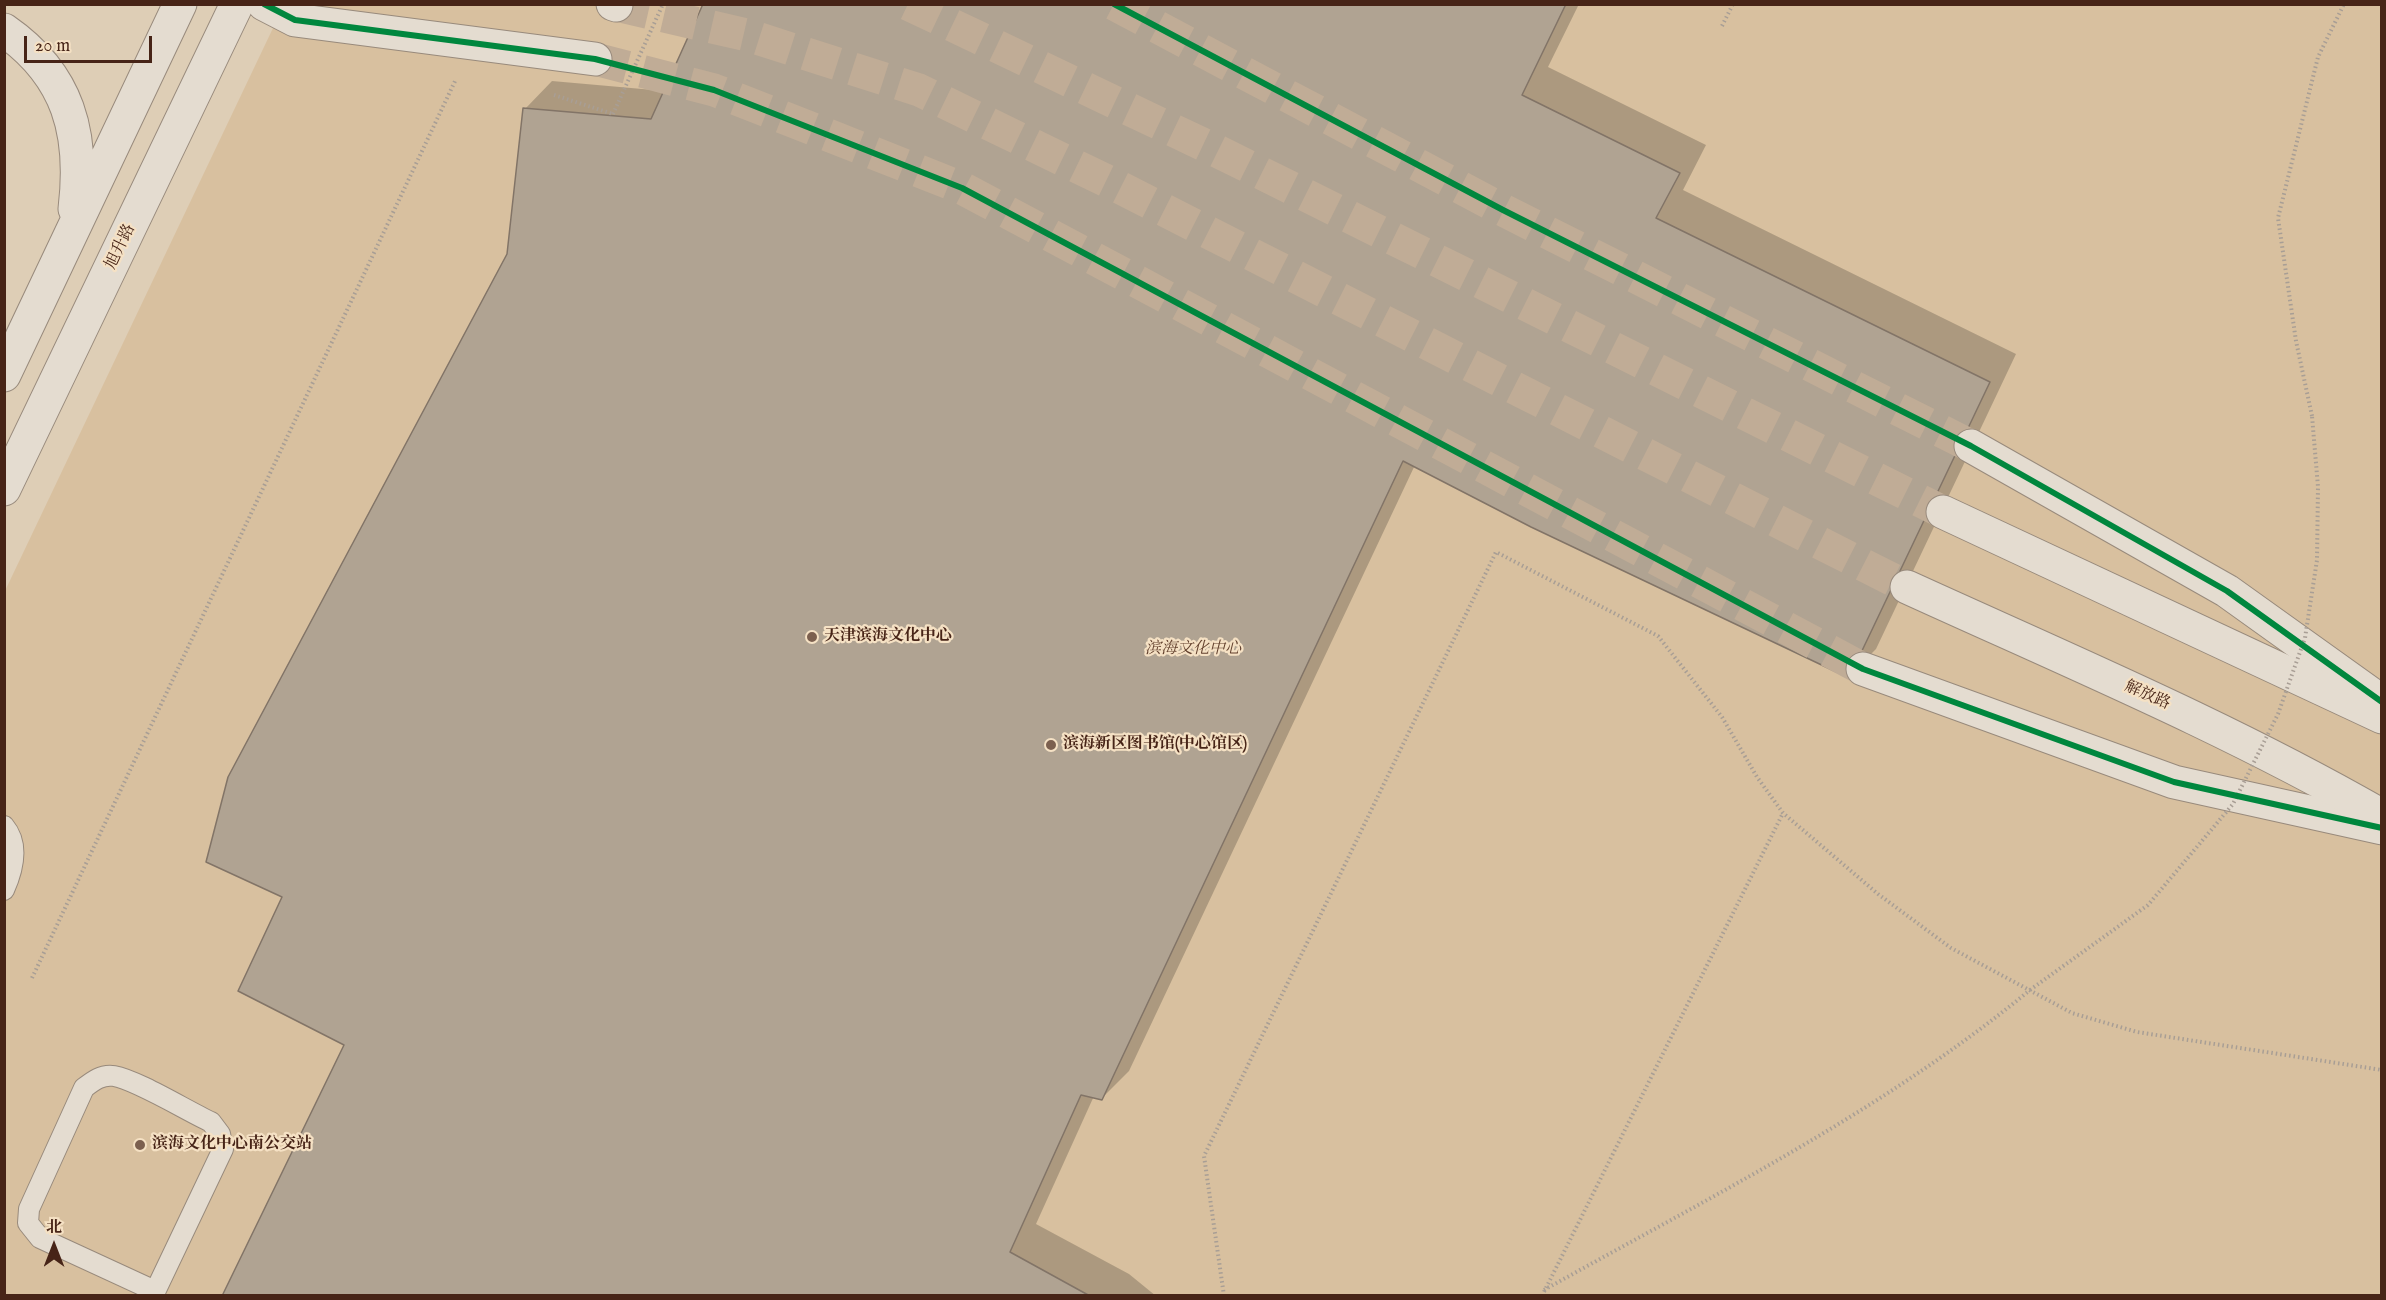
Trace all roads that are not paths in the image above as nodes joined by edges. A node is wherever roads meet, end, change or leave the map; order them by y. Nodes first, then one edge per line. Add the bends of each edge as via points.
1 (180, 4) edge
2 (237, 4) edge
3 (264, 4) edge
4 (4, 30) edge
5 (596, 59) tunnel mouth
6 (72, 235) junction
7 (4, 375) edge
8 (1971, 446) tunnel mouth
9 (4, 489) edge
10 (1943, 512) tunnel mouth
11 (1907, 587) tunnel mouth
12 (1863, 669) tunnel mouth
13 (2382, 702) edge
14 (2382, 717) edge
15 (2382, 816) edge
16 (4, 826) edge
17 (2382, 828) edge
18 (4, 890) edge
19 (154, 1293) edge

1 - 6 street
2 - 9 street, 旭升路
3 - 5 street via 296,20
4 - 6 street via 39,59 56,81 66,105 79,172
6 - 7 street
8 - 13 street via 2227,591
10 - 14 street
11 - 15 street, 解放路 via 2218,728
12 - 17 street via 2174,782
16 - 18 lane via 15,850
19 - 19 lane via 40,1238 28,1223 28,1209 84,1088 96,1079 112,1075 211,1122 220,1134 223,1149

